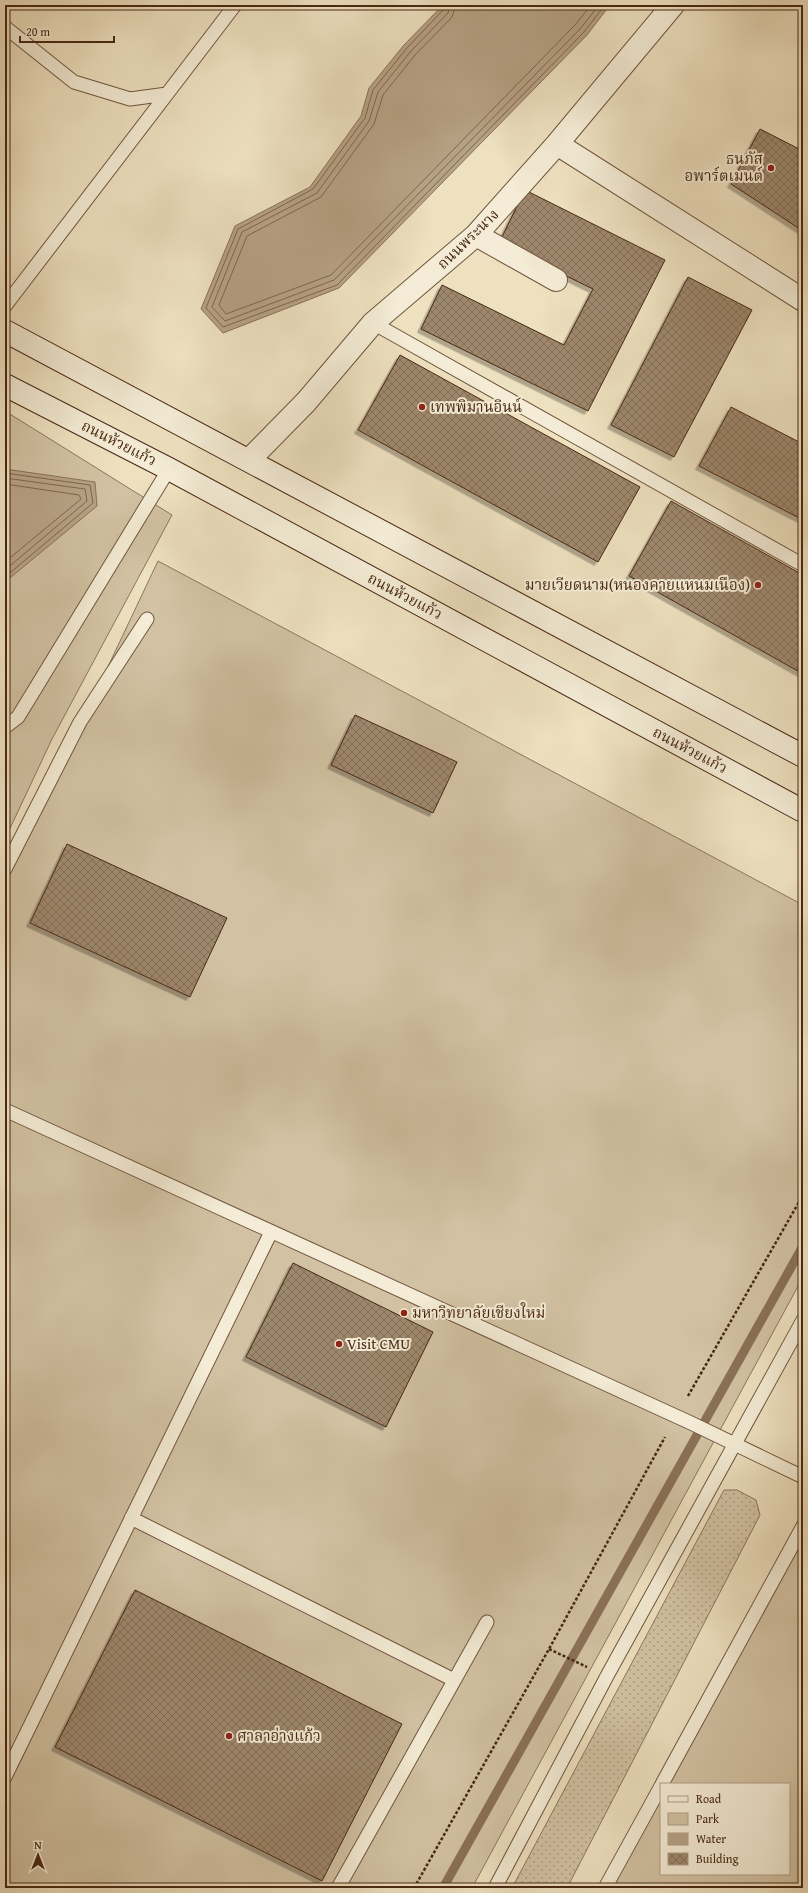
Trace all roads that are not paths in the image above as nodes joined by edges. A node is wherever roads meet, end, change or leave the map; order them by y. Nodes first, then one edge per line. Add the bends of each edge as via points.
1 (236, 5) edge
2 (672, 5) edge
3 (5, 27) edge
4 (167, 94) junction
5 (557, 144) junction
6 (476, 235) junction
7 (556, 280) dead end
8 (803, 300) edge
9 (5, 306) edge
10 (373, 323) junction
11 (5, 331) edge
12 (5, 385) edge
13 (250, 460) junction
14 (169, 469) junction
15 (803, 565) edge
16 (147, 619) dead end
17 (5, 727) edge
18 (803, 756) edge
19 (803, 811) edge
20 (5, 869) edge
21 (5, 1110) edge
22 (271, 1232) junction
23 (803, 1320) edge
24 (736, 1444) junction
25 (803, 1477) edge
26 (131, 1518) junction
27 (803, 1526) edge
28 (487, 1622) dead end
29 (454, 1680) junction
30 (5, 1777) edge
31 (662, 1783) edge
32 (660, 1787) edge
33 (338, 1888) edge
34 (495, 1888) edge
35 (605, 1888) edge

1 - 4 lane
2 - 5 main road, ถนนพระนาง
3 - 4 lane via 74,82 130,99
4 - 9 lane
5 - 6 main road, ถนนพระนาง
5 - 8 main road
6 - 7 main road
6 - 10 main road, ถนนพระนาง
10 - 13 main road, ถนนพระนาง via 306,402
10 - 15 lane
11 - 13 main road
12 - 14 main road, ถนนห้วยแก้ว
13 - 18 main road
14 - 17 lane via 18,717
14 - 19 main road, ถนนห้วยแก้ว
16 - 20 lane via 80,722
21 - 22 lane
22 - 24 lane
22 - 26 lane
23 - 24 lane
24 - 25 lane
24 - 34 lane via 607,1676
26 - 29 lane
26 - 30 lane
27 - 31 lane
28 - 29 lane
29 - 33 lane
32 - 35 lane

